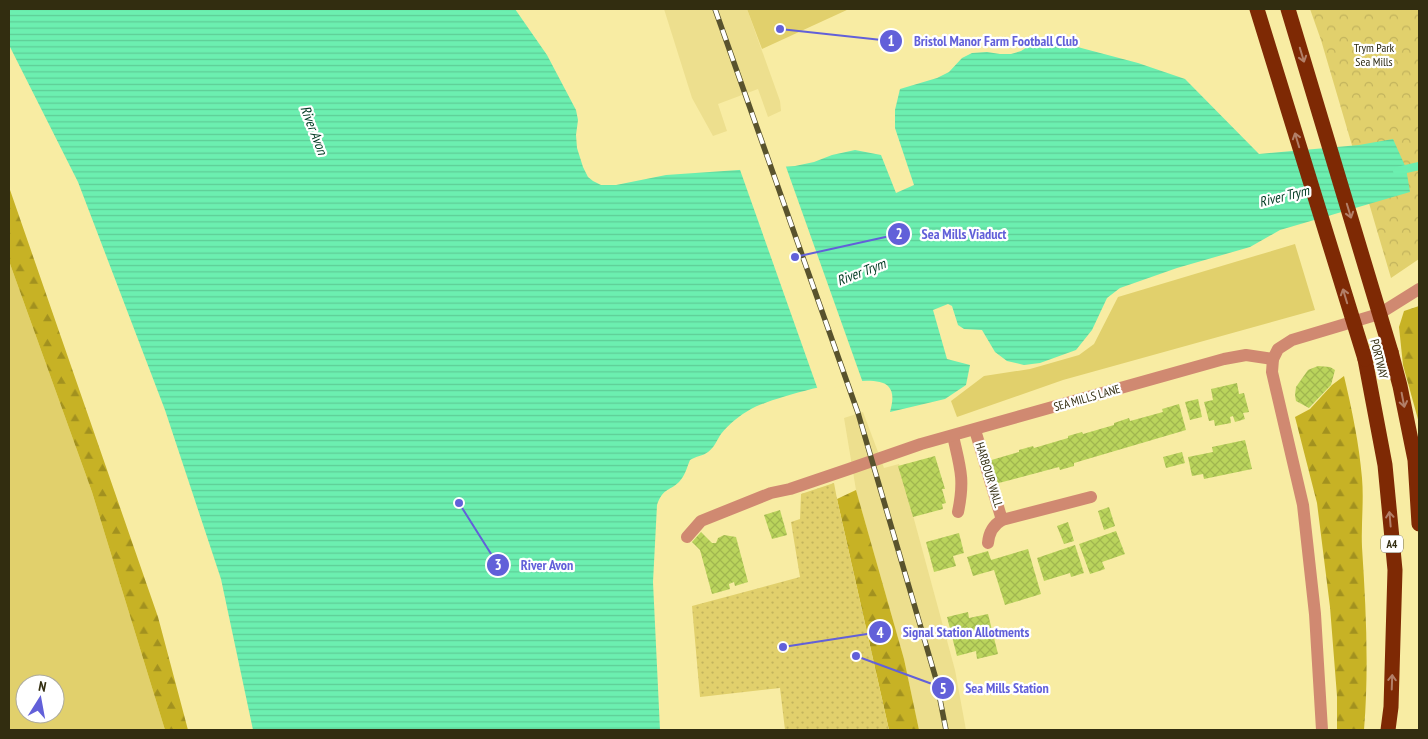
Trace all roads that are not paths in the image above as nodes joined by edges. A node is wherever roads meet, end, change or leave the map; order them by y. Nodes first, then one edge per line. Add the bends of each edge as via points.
1 (1257, 9) edge
2 (1288, 9) edge
3 (1419, 289) edge
4 (1273, 359) junction
5 (975, 430) junction
6 (953, 436) junction
7 (1091, 496) dead end
8 (958, 512) dead end
9 (1002, 520) junction
10 (1419, 524) edge
11 (687, 538) dead end
12 (988, 542) dead end
13 (1322, 730) edge
14 (1388, 730) edge

14 -> 1 highway, PORTWAY / A4, bridge via 1395,570 1385,465 1364,359
2 -> 10 highway, PORTWAY, bridge via 1400,386 1415,460
3 - 4 street via 1379,314 1292,340 1278,349
4 - 5 street, SEA MILLS LANE via 1246,356 1224,359
4 - 13 street via 1272,372 1303,505 1315,614
5 - 6 street, SEA MILLS LANE
5 - 9 street, HARBOUR WALL
6 - 8 street via 962,472 963,490
6 - 11 street, SEA MILLS LANE via 771,493 701,521
7 - 9 street, HARBOUR WALL
9 - 12 street, HARBOUR WALL via 988,533

